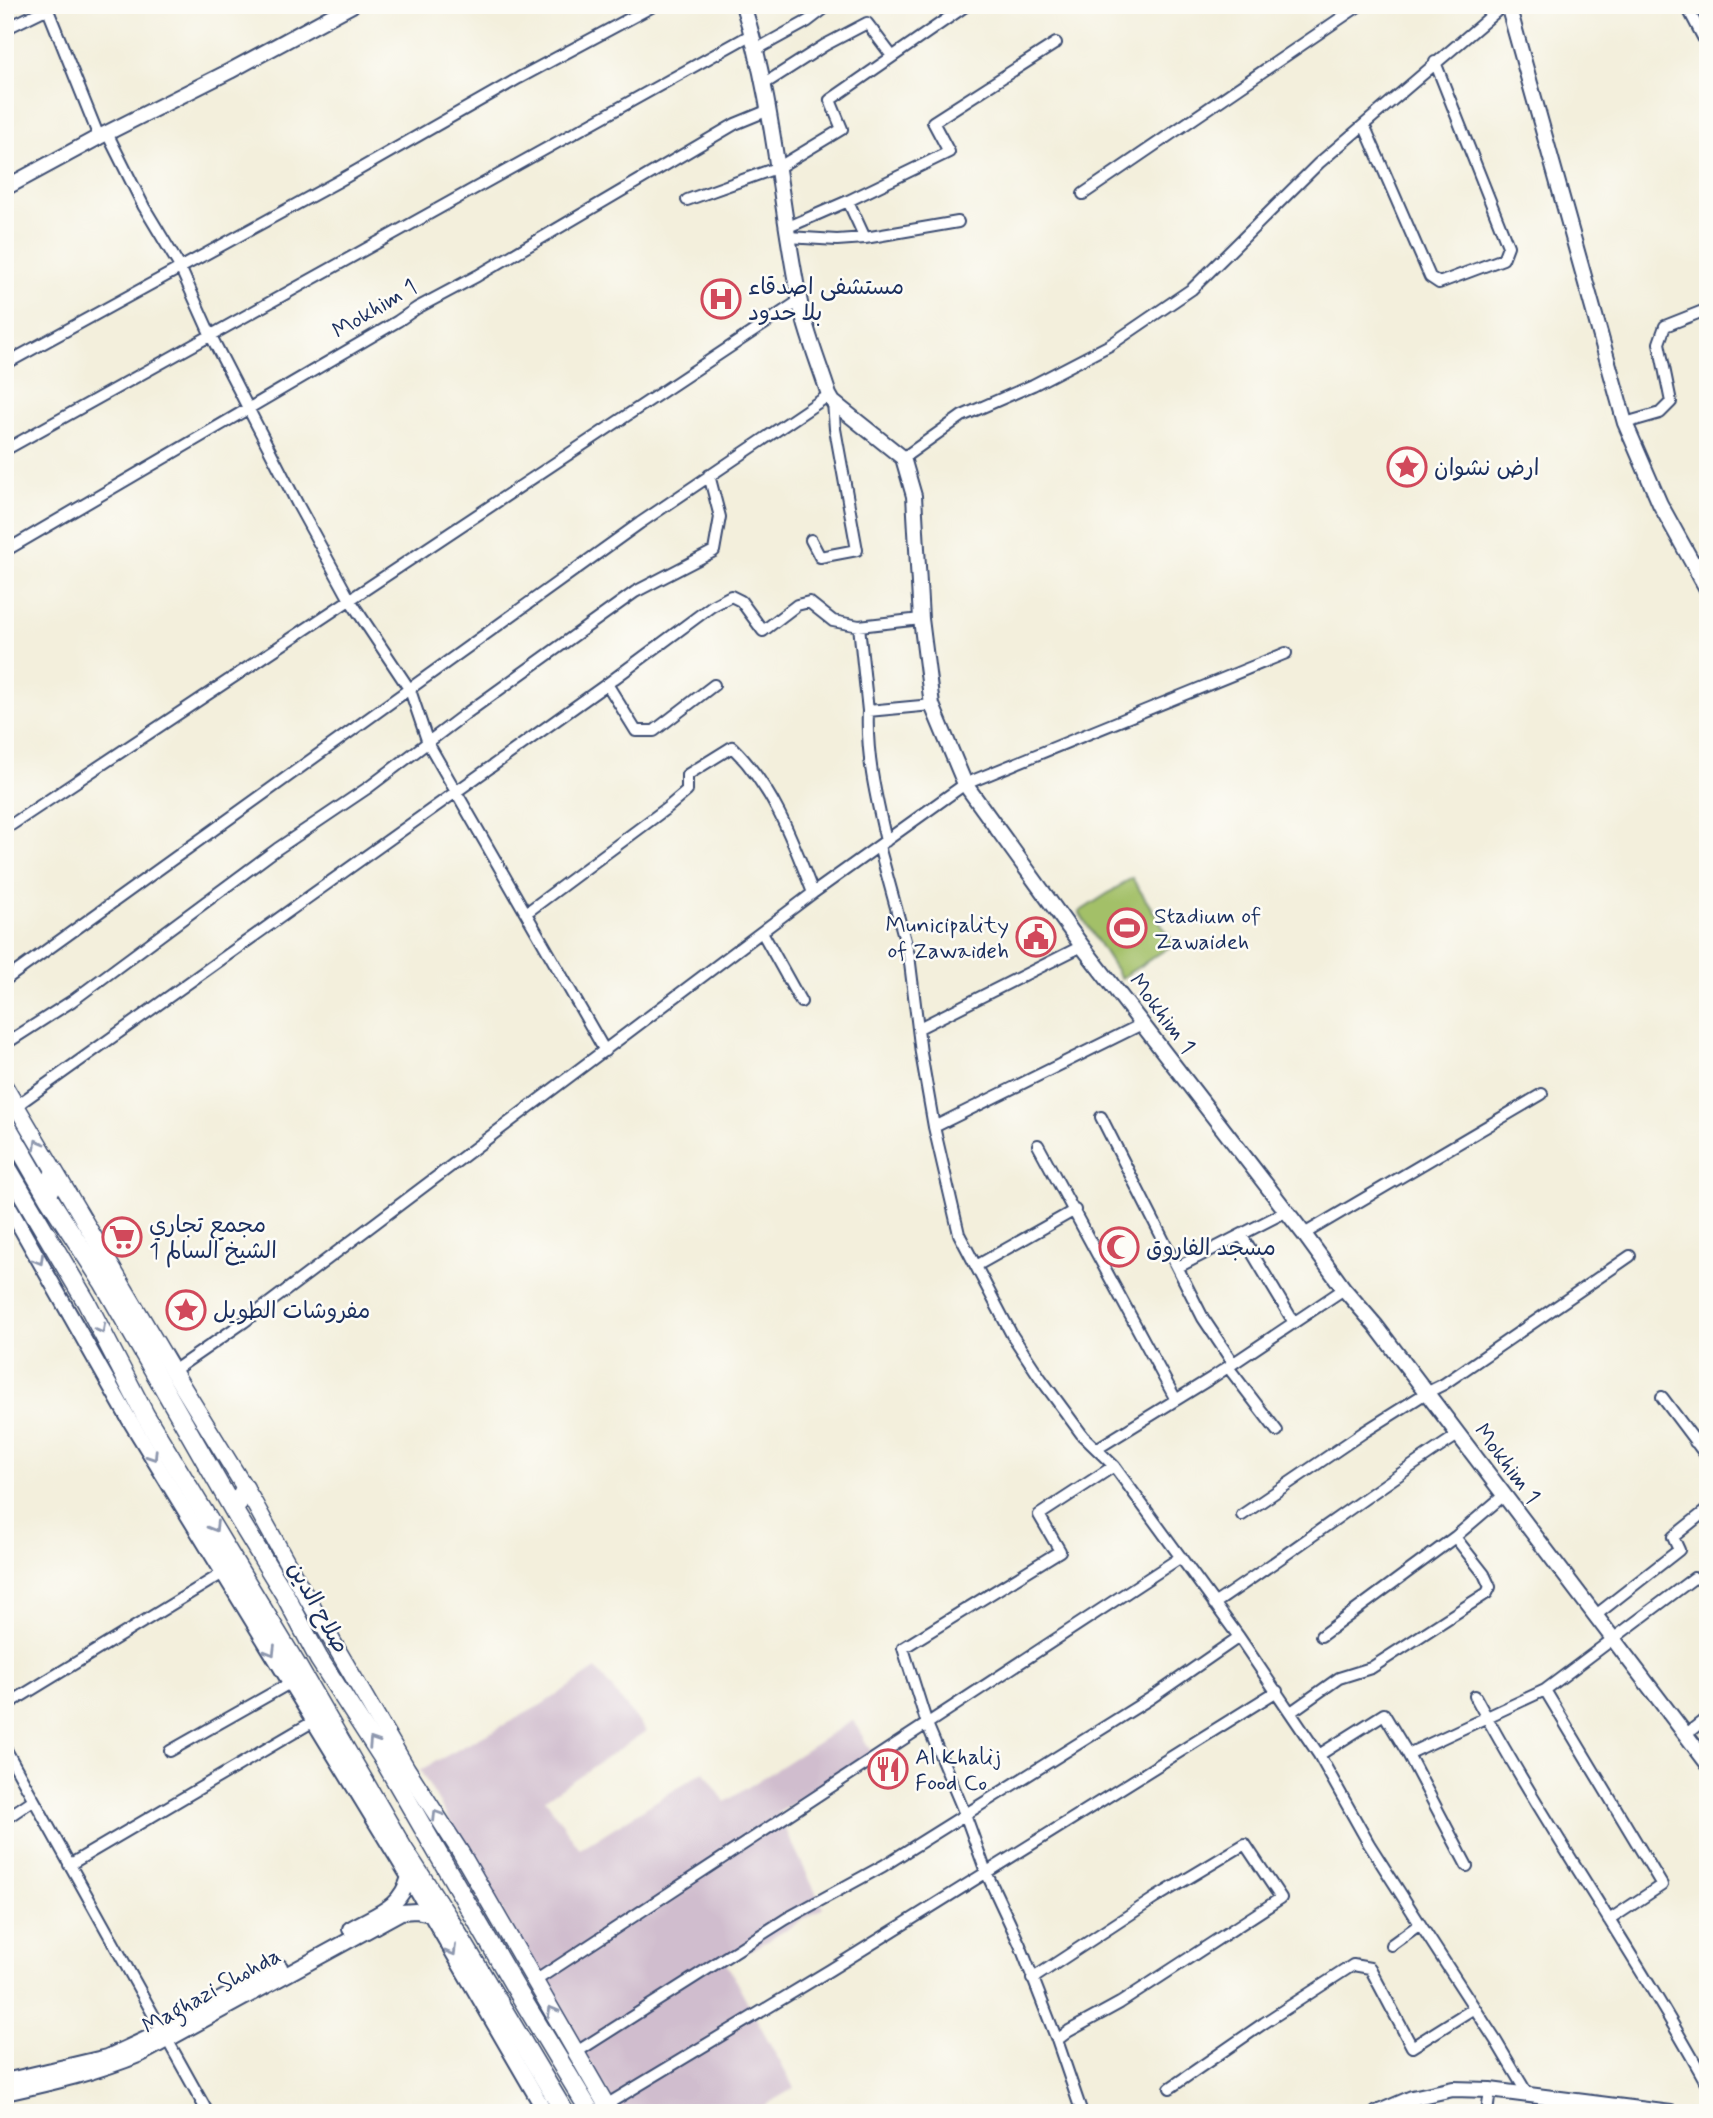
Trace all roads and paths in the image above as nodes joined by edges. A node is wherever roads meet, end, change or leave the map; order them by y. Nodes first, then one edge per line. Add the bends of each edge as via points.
1 (352, 5) edge
2 (655, 5) edge
3 (743, 5) edge
4 (829, 5) edge
5 (967, 5) edge
6 (1360, 5) edge
7 (1506, 5) edge
8 (1686, 5) edge
9 (47, 6) edge
10 (5, 29) edge
11 (752, 34) junction
12 (1056, 43) dead end
13 (1708, 47) edge
14 (757, 50) junction
15 (891, 56) junction
16 (1435, 62) junction
17 (764, 84) junction
18 (769, 110) junction
19 (1364, 125) junction
20 (103, 135) junction
21 (779, 167) junction
22 (5, 188) edge
23 (1083, 194) dead end
24 (687, 200) dead end
25 (848, 201) junction
26 (958, 222) dead end
27 (787, 232) junction
28 (865, 238) junction
29 (180, 267) junction
30 (799, 301) junction
31 (1708, 309) edge
32 (211, 336) junction
33 (5, 364) edge
34 (831, 398) junction
35 (248, 408) junction
36 (1625, 423) junction
37 (5, 450) edge
38 (903, 458) junction
39 (709, 475) junction
40 (811, 540) dead end
41 (5, 551) edge
42 (1708, 558) edge
43 (1692, 565) junction
44 (1708, 591) edge
45 (350, 600) junction
46 (921, 619) junction
47 (859, 626) junction
48 (1286, 653) dead end
49 (607, 684) junction
50 (714, 685) dead end
51 (410, 690) junction
52 (932, 705) junction
53 (868, 711) junction
54 (428, 743) junction
55 (965, 784) junction
56 (456, 791) junction
57 (5, 829) edge
58 (882, 844) junction
59 (813, 893) junction
60 (526, 913) junction
61 (762, 932) junction
62 (1083, 946) junction
63 (5, 980) edge
64 (801, 1002) dead end
65 (1142, 1024) junction
66 (919, 1028) junction
67 (5, 1044) edge
68 (605, 1051) junction
69 (5, 1087) edge
70 (1542, 1094) dead end
71 (16, 1106) junction
72 (1101, 1117) dead end
73 (5, 1123) edge
74 (934, 1128) junction
75 (1038, 1145) dead end
76 (5, 1164) edge
77 (54, 1173) junction
78 (48, 1197) junction
79 (5, 1200) edge
80 (1075, 1210) junction
81 (1287, 1211) junction
82 (1304, 1234) junction
83 (1242, 1236) junction
84 (1630, 1256) dead end
85 (976, 1266) junction
86 (1178, 1267) junction
87 (1344, 1289) junction
88 (1293, 1321) junction
89 (1230, 1365) junction
90 (173, 1371) junction
91 (1426, 1393) junction
92 (1661, 1397) dead end
93 (1175, 1398) junction
94 (1708, 1430) edge
95 (1277, 1431) dead end
96 (1458, 1435) junction
97 (1695, 1442) junction
98 (1098, 1448) junction
99 (1708, 1458) edge
100 (1114, 1466) junction
101 (245, 1488) junction
102 (1503, 1496) junction
103 (1708, 1508) edge
104 (234, 1511) junction
105 (1242, 1515) dead end
106 (1455, 1537) junction
107 (1181, 1558) junction
108 (223, 1573) junction
109 (1704, 1576) edge
110 (1708, 1589) edge
111 (1214, 1604) junction
112 (1596, 1615) junction
113 (1321, 1636) dead end
114 (1239, 1637) junction
115 (1613, 1638) junction
116 (319, 1659) junction
117 (296, 1664) junction
118 (290, 1683) junction
119 (1545, 1690) junction
120 (1277, 1691) junction
121 (1475, 1696) dead end
122 (5, 1706) edge
123 (1291, 1712) junction
124 (1708, 1717) edge
125 (1486, 1718) junction
126 (314, 1721) junction
127 (927, 1724) junction
128 (1685, 1735) junction
129 (6, 1750) edge
130 (170, 1751) dead end
131 (1408, 1754) junction
132 (1319, 1755) junction
133 (1708, 1764) edge
134 (33, 1800) junction
135 (965, 1814) junction
136 (5, 1819) edge
137 (439, 1858) junction
138 (69, 1865) junction
139 (1467, 1866) dead end
140 (986, 1871) junction
141 (412, 1873) junction
142 (430, 1914) junction
143 (1609, 1920) junction
144 (1420, 1924) junction
145 (1391, 1945) dead end
146 (1032, 1979) junction
147 (535, 1981) junction
148 (1474, 2008) junction
149 (164, 2036) junction
150 (1057, 2040) junction
151 (575, 2053) junction
152 (5, 2081) edge
153 (1708, 2086) edge
154 (1170, 2088) dead end
155 (1490, 2090) junction
156 (5, 2093) edge
157 (1528, 2095) junction
158 (1592, 2108) edge
159 (603, 2110) edge
160 (208, 2113) edge
161 (546, 2113) edge
162 (565, 2113) edge
163 (1082, 2113) edge
164 (1377, 2113) edge
165 (1487, 2113) edge
166 (1671, 2113) edge

1 - 20 street
2 - 29 street
3 - 11 street
4 - 14 street
5 - 15 street
6 - 23 street
7 - 16 street
7 - 36 street
8 - 13 street
9 - 10 street
9 - 20 street
11 - 14 street
11 - 32 street
12 - 25 street via 933,122 949,152
14 - 17 street
15 - 17 street via 867,23
15 - 21 street via 830,100 842,129
16 - 19 street
16 - 19 street via 1508,246 1503,259 1439,283 1430,276
17 - 18 street
18 - 21 street
18 - 35 street, Mokhim 1 via 735,124
19 - 38 street via 1319,163 1192,289 1110,345 962,416
20 - 22 street
20 - 29 street
21 - 24 street
21 - 27 street
25 - 27 street
25 - 28 street
26 - 28 street
27 - 28 street via 837,240
27 - 30 street
29 - 32 street
29 - 33 street
30 - 34 street
30 - 45 street
31 - 36 street via 1665,326 1659,343 1671,402 1660,413
32 - 35 street
32 - 37 street
34 - 38 street
34 - 39 street
34 - 40 street via 857,550 820,557
35 - 41 street, Mokhim 1
35 - 45 street
36 - 43 street
38 - 46 street, Mokhim 1 via 914,495
39 - 51 street
39 - 54 street via 720,517 713,551 635,592
42 - 43 street
43 - 44 street
45 - 51 street
45 - 57 street
46 - 47 street
46 - 52 street, Mokhim 1
47 - 49 street via 833,621 809,602 797,605 763,631 741,601 731,596
47 - 53 street
48 - 55 street
49 - 50 street via 636,731 654,731
49 - 56 street
51 - 54 street
51 - 63 street
52 - 53 street
52 - 55 street, Mokhim 1
53 - 58 street via 867,738
54 - 56 street
54 - 67 street
55 - 58 street
55 - 62 street, Mokhim 1
56 - 60 street
56 - 71 street
58 - 59 street
58 - 66 street via 909,955
59 - 60 street via 786,824 750,764 732,747 687,775 687,791 667,808
59 - 61 street
60 - 68 street
61 - 64 street
61 - 68 street
62 - 65 street, Mokhim 1
62 - 66 street
65 - 74 street
65 - 81 street, Mokhim 1
66 - 74 street
68 - 90 street
69 - 71 main road
70 - 82 street
77 -> 71 main road
72 - 86 street
73 - 78 highway, صلاح الدين
74 - 85 street via 959,1234
75 - 80 street
76 -> 117 highway, صلاح الدين via 87,1303 145,1415
77 - 78 highway
77 - 90 main road
78 - 104 highway, صلاح الدين via 103,1282
79 -> 108 street
80 - 85 street
80 - 93 street
81 - 82 street, Mokhim 1
81 - 83 street
82 - 87 street, Mokhim 1
83 - 86 street
83 - 88 street
84 - 91 street
85 - 98 street via 1034,1368 1083,1436
86 - 89 street
87 - 88 street
87 - 91 street, Mokhim 1
88 - 89 street
89 - 93 street
89 - 95 street
90 - 101 main road
91 - 96 street, Mokhim 1
91 - 105 street
92 - 97 street
93 - 98 street
94 - 97 street
96 - 102 street, Mokhim 1
96 - 111 street
97 - 99 street
98 - 100 street
100 - 107 street
100 - 127 street via 1039,1515 1060,1551 904,1648
101 - 104 highway
147 -> 101 main road
102 - 106 street
102 - 112 street, Mokhim 1
103 - 112 street via 1673,1537 1679,1550
104 - 116 highway, صلاح الدين
106 - 113 street
106 - 123 street via 1483,1574 1490,1587 1487,1593 1371,1668 1339,1678
107 - 111 street
107 - 127 street
108 -> 118 street
108 - 122 street
109 - 110 street
109 - 115 street via 1694,1578
111 - 114 street
112 - 115 street, Mokhim 1
114 - 120 street
114 - 135 street
115 - 119 street
115 - 128 street, Mokhim 1
116 - 117 highway
137 -> 116 highway, صلاح الدين via 381,1755
117 - 141 highway, صلاح الدين
118 - 126 street
118 - 130 street
119 - 125 street
119 - 143 street via 1662,1885
120 - 123 street
120 - 140 street
121 - 125 street
123 - 132 street
124 - 128 street
125 - 131 street
125 - 143 street
126 - 138 street
126 - 141 street
127 - 135 street
127 - 147 street
128 - 133 street, Mokhim 1
129 - 134 street
131 - 132 street via 1384,1714
131 - 139 street
132 - 144 street
134 - 136 street
134 - 138 street
135 - 140 street
135 - 151 street via 883,1867 786,1919
137 - 141 highway via 432,1868
137 - 159 highway, صلاح الدين
138 - 149 street
140 - 146 street
140 - 159 street
141 - 142 street
141 - 149 street, Maghazi Shohda via 396,1903
141 - 162 highway, صلاح الدين via 445,1912
142 - 149 street, Maghazi Shohda via 401,1912
142 -> 161 street
143 - 153 street
144 - 145 street
144 - 148 street
146 - 150 street
146 - 150 street via 1245,1844 1281,1898
151 -> 147 main road
148 - 154 street via 1412,2047 1370,1969 1353,1965
148 - 157 street
149 - 152 street, Maghazi Shohda via 107,2057
149 - 156 street, Maghazi Shohda via 118,2063
149 - 160 street
150 - 163 street
151 - 159 main road
155 - 157 street
155 - 164 street via 1453,2089 1412,2098
155 - 165 street
157 - 158 street
158 - 166 street

